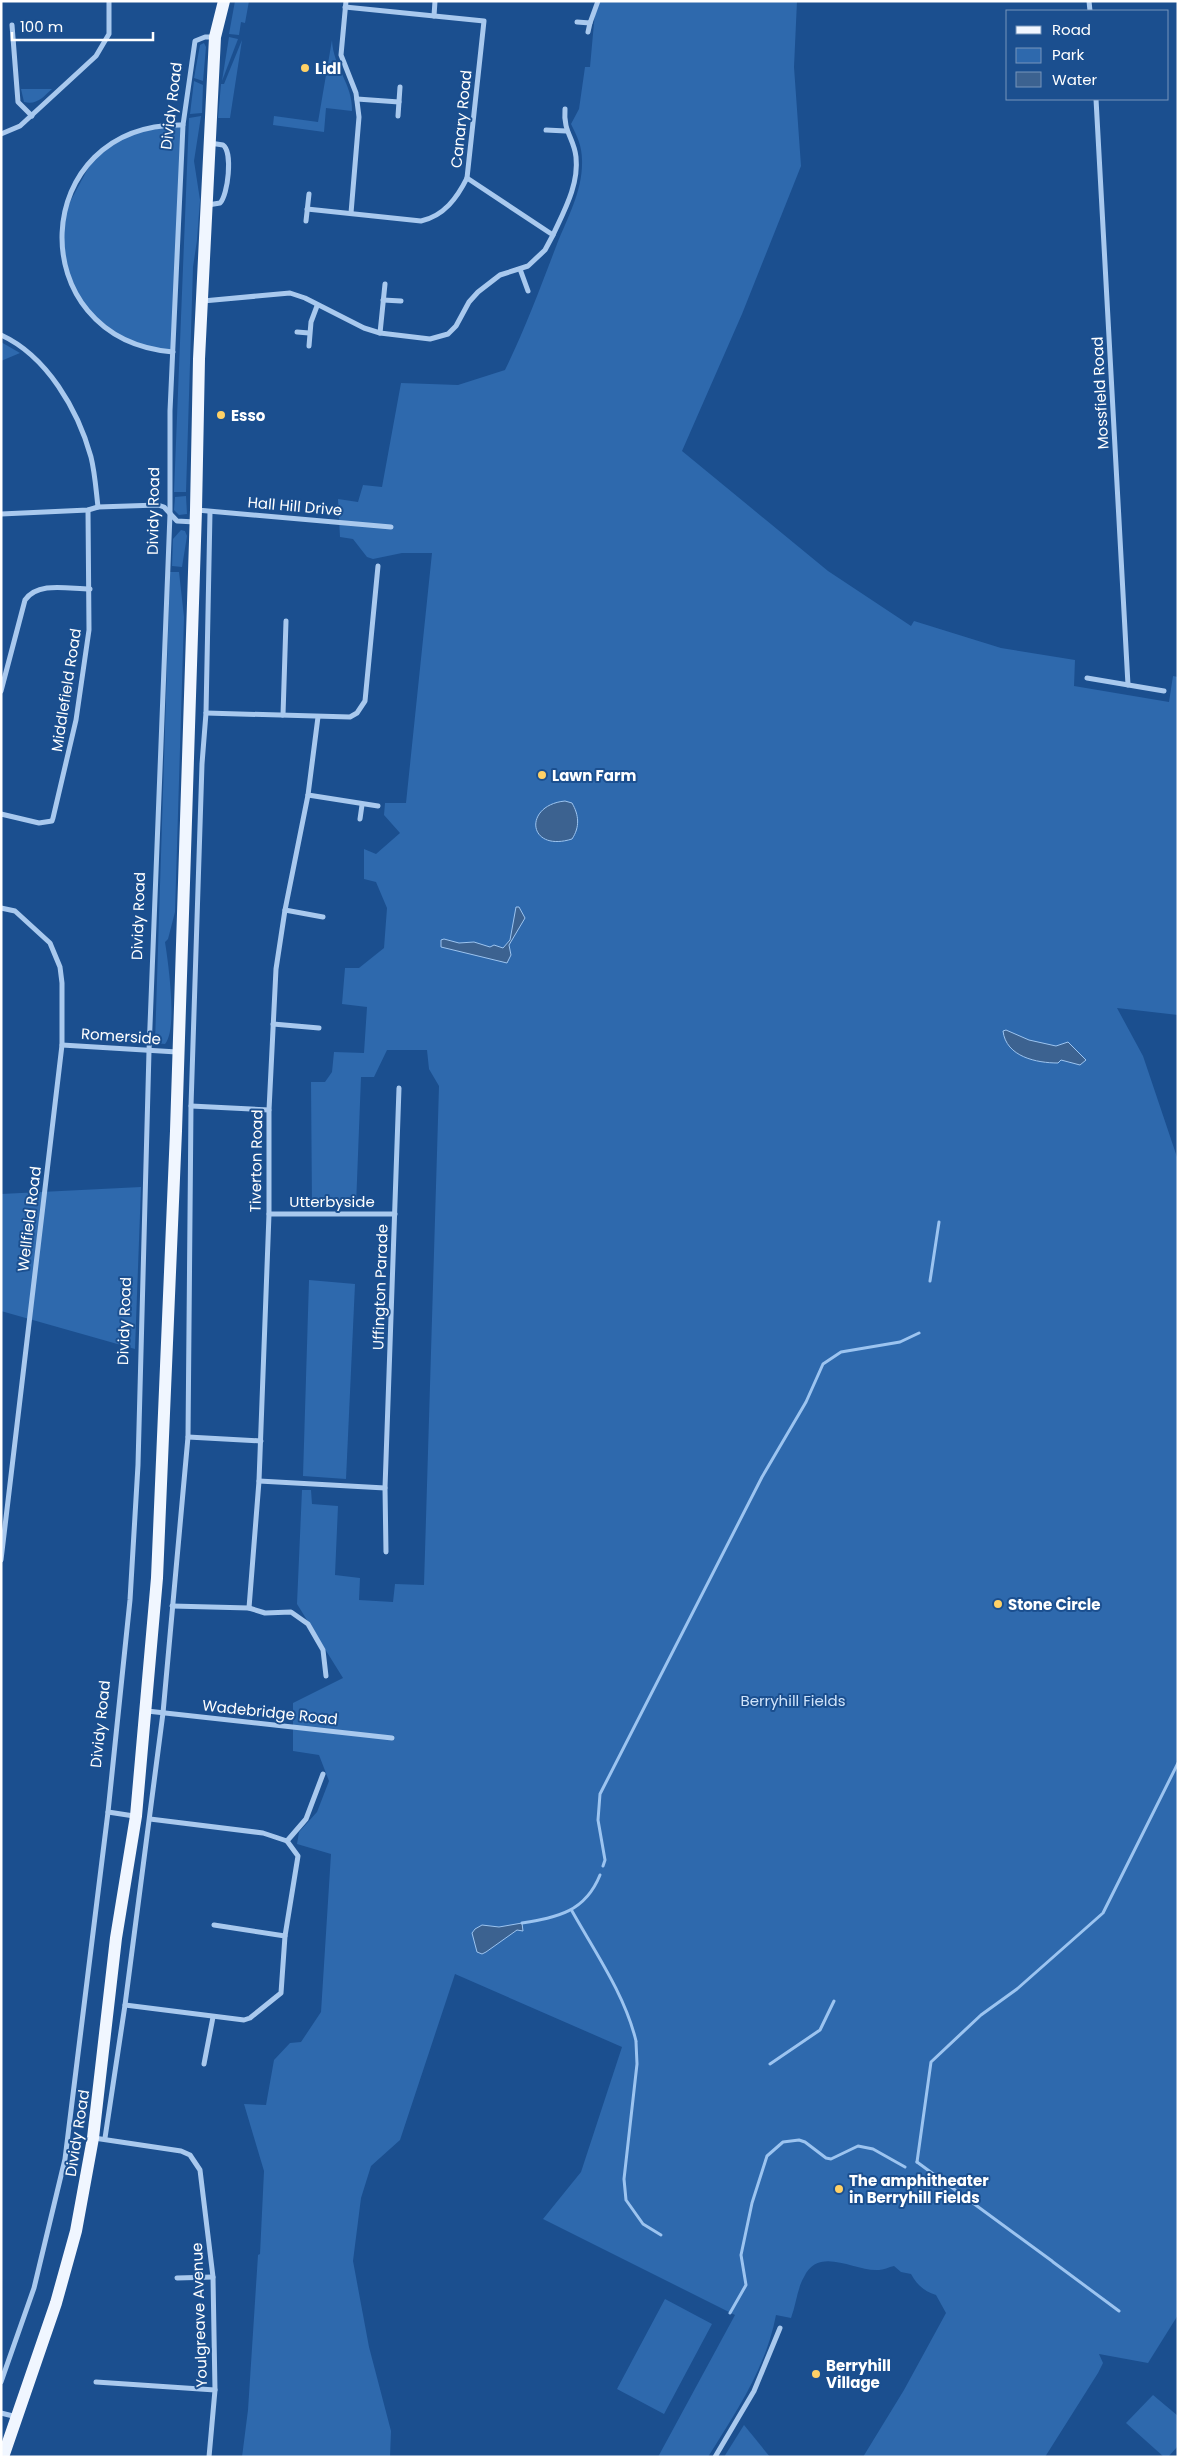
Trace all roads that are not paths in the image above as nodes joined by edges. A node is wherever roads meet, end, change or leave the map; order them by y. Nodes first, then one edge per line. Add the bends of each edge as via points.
1 (109, 1) edge
2 (224, 1) edge
3 (435, 1) edge
4 (598, 1) edge
5 (345, 4) edge
6 (434, 16) junction
7 (577, 22) dead end
8 (590, 23) junction
9 (12, 24) dead end
10 (588, 32) dead end
11 (215, 37) junction
12 (400, 87) dead end
13 (357, 99) junction
14 (1096, 100) edge
15 (399, 102) junction
16 (565, 109) dead end
17 (32, 116) junction
18 (398, 116) dead end
19 (183, 125) junction
20 (546, 130) dead end
21 (566, 131) junction
22 (1, 134) edge
23 (209, 143) junction
24 (467, 178) junction
25 (309, 194) dead end
26 (207, 205) junction
27 (307, 209) junction
28 (350, 213) junction
29 (306, 221) dead end
30 (553, 235) junction
31 (520, 269) junction
32 (385, 284) dead end
33 (528, 291) dead end
34 (383, 300) junction
35 (203, 301) junction
36 (401, 301) dead end
37 (317, 306) junction
38 (298, 332) dead end
39 (309, 333) junction
40 (380, 333) junction
41 (1, 335) edge
42 (309, 346) dead end
43 (173, 352) junction
44 (98, 507) junction
45 (88, 510) junction
46 (210, 512) junction
47 (1, 514) edge
48 (170, 514) junction
49 (196, 516) junction
50 (391, 527) dead end
51 (378, 566) dead end
52 (90, 589) junction
53 (286, 621) dead end
54 (1087, 678) dead end
55 (1128, 685) junction
56 (1, 691) edge
57 (1164, 691) dead end
58 (206, 713) junction
59 (282, 715) junction
60 (318, 717) junction
61 (308, 795) junction
62 (362, 805) junction
63 (378, 806) dead end
64 (1, 814) edge
65 (360, 819) dead end
66 (1, 908) edge
67 (285, 910) junction
68 (323, 917) dead end
69 (273, 1024) junction
70 (319, 1028) dead end
71 (62, 1045) junction
72 (149, 1051) junction
73 (177, 1052) junction
74 (399, 1088) dead end
75 (191, 1106) junction
76 (269, 1110) junction
77 (268, 1214) junction
78 (395, 1214) junction
79 (188, 1438) junction
80 (261, 1441) junction
81 (260, 1481) junction
82 (385, 1488) junction
83 (386, 1552) dead end
84 (1, 1560) edge
85 (172, 1606) junction
86 (249, 1608) junction
87 (326, 1676) dead end
88 (144, 1711) junction
89 (163, 1713) junction
90 (392, 1738) dead end
91 (323, 1774) dead end
92 (108, 1812) junction
93 (136, 1816) junction
94 (150, 1819) junction
95 (288, 1841) junction
96 (214, 1925) dead end
97 (285, 1936) junction
98 (126, 2005) junction
99 (213, 2017) junction
100 (204, 2064) dead end
101 (99, 2138) junction
102 (213, 2277) junction
103 (176, 2278) dead end
104 (780, 2328) dead end
105 (1, 2382) edge
106 (96, 2382) dead end
107 (215, 2390) junction
108 (1, 2413) edge
109 (17, 2417) junction
110 (3, 2457) edge
111 (209, 2457) edge
112 (715, 2457) edge

1 - 17 street via 108,34 102,49
2 - 11 main road, Dividy Road
3 - 6 street
4 - 8 street
5 - 6 street, Canary Road
5 - 13 street via 341,55
6 - 24 street, Canary Road via 484,21
7 - 8 street
8 - 10 street
9 - 17 street via 18,102
11 - 19 street, Dividy Road via 196,40
11 - 23 main road, Dividy Road
12 - 15 street
13 - 15 street
13 - 28 street via 359,116
14 - 55 street, Mossfield Road
15 - 18 street
16 - 21 street
17 - 22 street via 20,126
19 - 43 street, Dividy Road
19 - 43 street via 145,128 100,152 76,182 66,203 61,228 66,270 84,307 119,336 146,348
20 - 21 street
21 - 30 street via 576,158 575,174 571,195
23 - 26 main road, Dividy Road
23 - 26 street via 227,148 228,160 226,195 220,203
24 - 28 street, Canary Road via 457,196 432,219 421,221
24 - 30 street
25 - 27 street
26 - 35 main road, Dividy Road
27 - 28 street, Canary Road
27 - 29 street
30 - 31 street via 537,259
31 - 33 street
31 - 40 street via 500,275 478,292 448,334 430,339
32 - 34 street
34 - 36 street
34 - 40 street
35 - 37 street via 290,293
35 - 49 main road, Dividy Road
37 - 39 street
37 - 40 street
38 - 39 street
39 - 42 street
41 - 44 street via 29,352 66,399 91,458
43 - 48 street, Dividy Road
44 - 45 street, Hall Hill Drive
44 - 48 street, Hall Hill Drive via 158,505
45 - 47 street, Hall Hill Drive
45 - 52 street, Middlefield Road
46 - 49 street, Hall Hill Drive
46 - 50 street, Hall Hill Drive
46 - 58 street, Dividy Road
48 - 49 street, Hall Hill Drive via 177,521
48 - 72 street, Dividy Road
49 - 73 main road, Dividy Road
51 - 60 street via 364,701 357,713 350,717
52 - 56 street via 45,588 30,593 25,600
52 - 64 street, Middlefield Road via 89,630 76,720 52,821 39,823
53 - 59 street
54 - 55 street
55 - 57 street
58 - 59 street
58 - 75 street, Dividy Road
59 - 60 street
60 - 61 street, Tiverton Road
61 - 62 street
61 - 67 street, Tiverton Road
62 - 63 street
62 - 65 street
66 - 71 street, Wellfield Road via 15,911 50,943 60,967
67 - 68 street
67 - 69 street, Tiverton Road via 276,969
69 - 70 street
69 - 76 street, Tiverton Road
71 - 72 street, Romerside
71 - 84 street, Wellfield Road
72 - 73 street, Romerside
72 - 92 street, Dividy Road via 138,1465 130,1600
73 - 88 main road, Dividy Road via 157,1578
74 - 78 street, Uffington Parade
75 - 76 street
75 - 79 street, Dividy Road
76 - 77 street, Tiverton Road
77 - 78 street, Utterbyside
77 - 80 street, Tiverton Road
78 - 82 street, Uffington Parade
79 - 80 street
79 - 85 street, Dividy Road
80 - 81 street, Tiverton Road
81 - 82 street
81 - 86 street, Tiverton Road
82 - 83 street, Uffington Parade
85 - 86 street
85 - 89 street, Dividy Road
86 - 87 street via 265,1613 291,1612 308,1624 322,1650
88 - 89 street, Wadebridge Road
88 - 93 main road, Dividy Road
89 - 90 street, Wadebridge Road
89 - 94 street, Dividy Road
91 - 95 street via 306,1819
92 - 93 street
92 - 105 street, Dividy Road via 65,2159 34,2288
93 - 101 main road, Dividy Road via 116,1938
94 - 95 street via 263,1833
94 - 98 street, Dividy Road
95 - 97 street via 298,1856
96 - 97 street
97 - 99 street via 281,1993 250,2018
98 - 99 street
98 - 101 street, Dividy Road
99 - 100 street
101 - 102 street, Youlgreave Avenue via 181,2151 196,2162 203,2182
101 - 109 main road, Dividy Road via 56,2303
102 - 103 street
102 - 107 street, Youlgreave Avenue
104 - 112 street via 754,2391
106 - 107 street
107 - 111 street, Youlgreave Avenue
108 - 109 street
109 - 110 main road, Dividy Road

